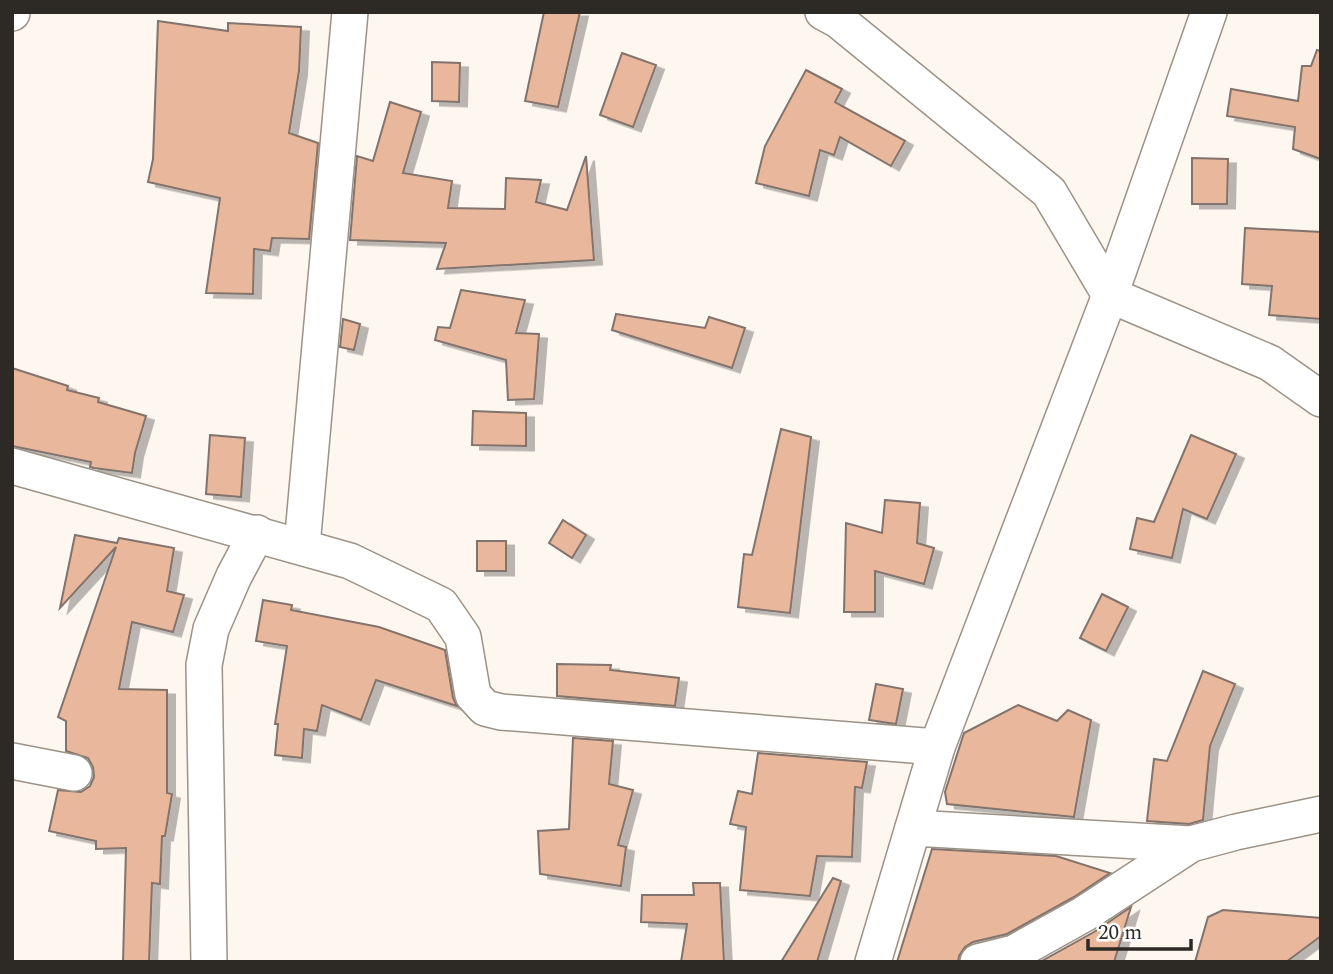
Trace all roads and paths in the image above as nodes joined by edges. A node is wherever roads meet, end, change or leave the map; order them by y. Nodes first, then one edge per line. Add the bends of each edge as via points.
1 (350, 12) edge
2 (823, 12) edge
3 (1209, 12) edge
4 (1110, 295) junction
5 (1321, 399) edge
6 (12, 466) edge
7 (257, 533) junction
8 (302, 546) junction
9 (937, 747) junction
10 (12, 761) edge
11 (74, 773) dead end
12 (1321, 814) edge
13 (913, 828) junction
14 (1191, 844) junction
15 (209, 962) edge
16 (873, 962) edge
17 (978, 962) edge

1 - 8 street
2 - 4 street via 1049,192
3 - 4 street
4 - 5 street via 1270,363
4 - 9 street
6 - 7 street
7 - 8 street
7 - 15 street via 211,629 204,665
8 - 9 street via 350,561 442,606 463,637 473,695 485,708
9 - 13 street
10 - 11 street
12 - 14 street
13 - 14 street
13 - 16 street
14 - 17 street via 1014,953

